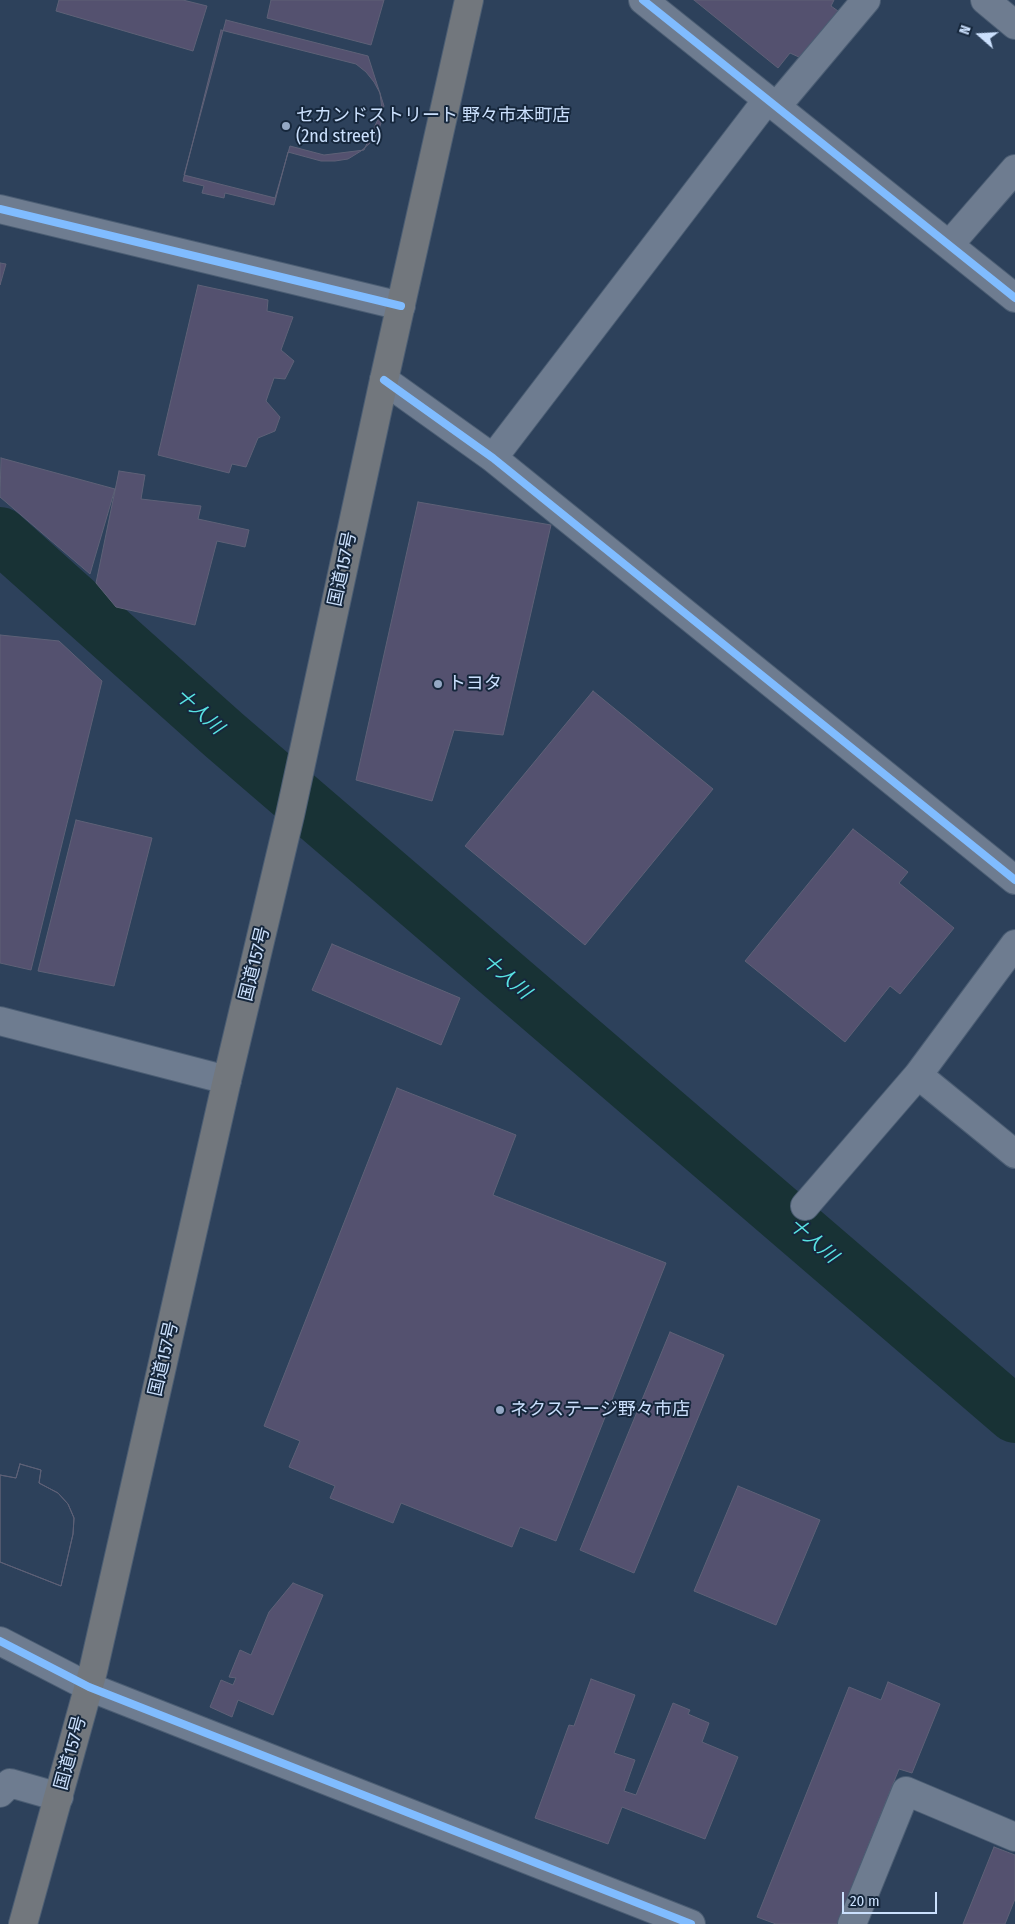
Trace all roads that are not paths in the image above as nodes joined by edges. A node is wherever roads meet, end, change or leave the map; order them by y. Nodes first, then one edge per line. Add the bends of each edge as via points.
1 (469, 0) edge
2 (643, 0) edge
3 (866, 0) edge
4 (985, 0) edge
5 (1015, 25) edge
6 (771, 103) junction
7 (1015, 169) edge
8 (0, 208) edge
9 (948, 245) junction
10 (1015, 298) edge
11 (401, 306) junction
12 (384, 380) junction
13 (493, 458) junction
14 (1015, 880) edge
15 (1015, 944) edge
16 (0, 1021) edge
17 (918, 1075) junction
18 (227, 1080) junction
19 (1015, 1154) edge
20 (805, 1206) dead end
21 (0, 1641) edge
22 (89, 1686) junction
23 (3, 1785) edge
24 (59, 1797) junction
25 (1015, 1837) edge
26 (23, 1924) edge
27 (691, 1924) edge
28 (852, 1924) edge

1 - 11 highway, 国道157号
2 - 6 street
3 - 6 street
4 - 5 street
6 - 9 street
6 - 13 street
7 - 9 street
8 - 11 street
9 - 10 street
11 - 12 highway, 国道157号
12 - 13 street
12 - 18 highway, 国道157号 via 290,815
13 - 14 street
15 - 17 street
16 - 18 street
17 - 19 street
17 - 20 street
18 - 22 highway, 国道157号
21 - 22 street
22 - 24 highway, 国道157号
22 - 27 street
23 - 24 street
24 - 26 highway, 国道157号
25 - 28 street via 906,1791

